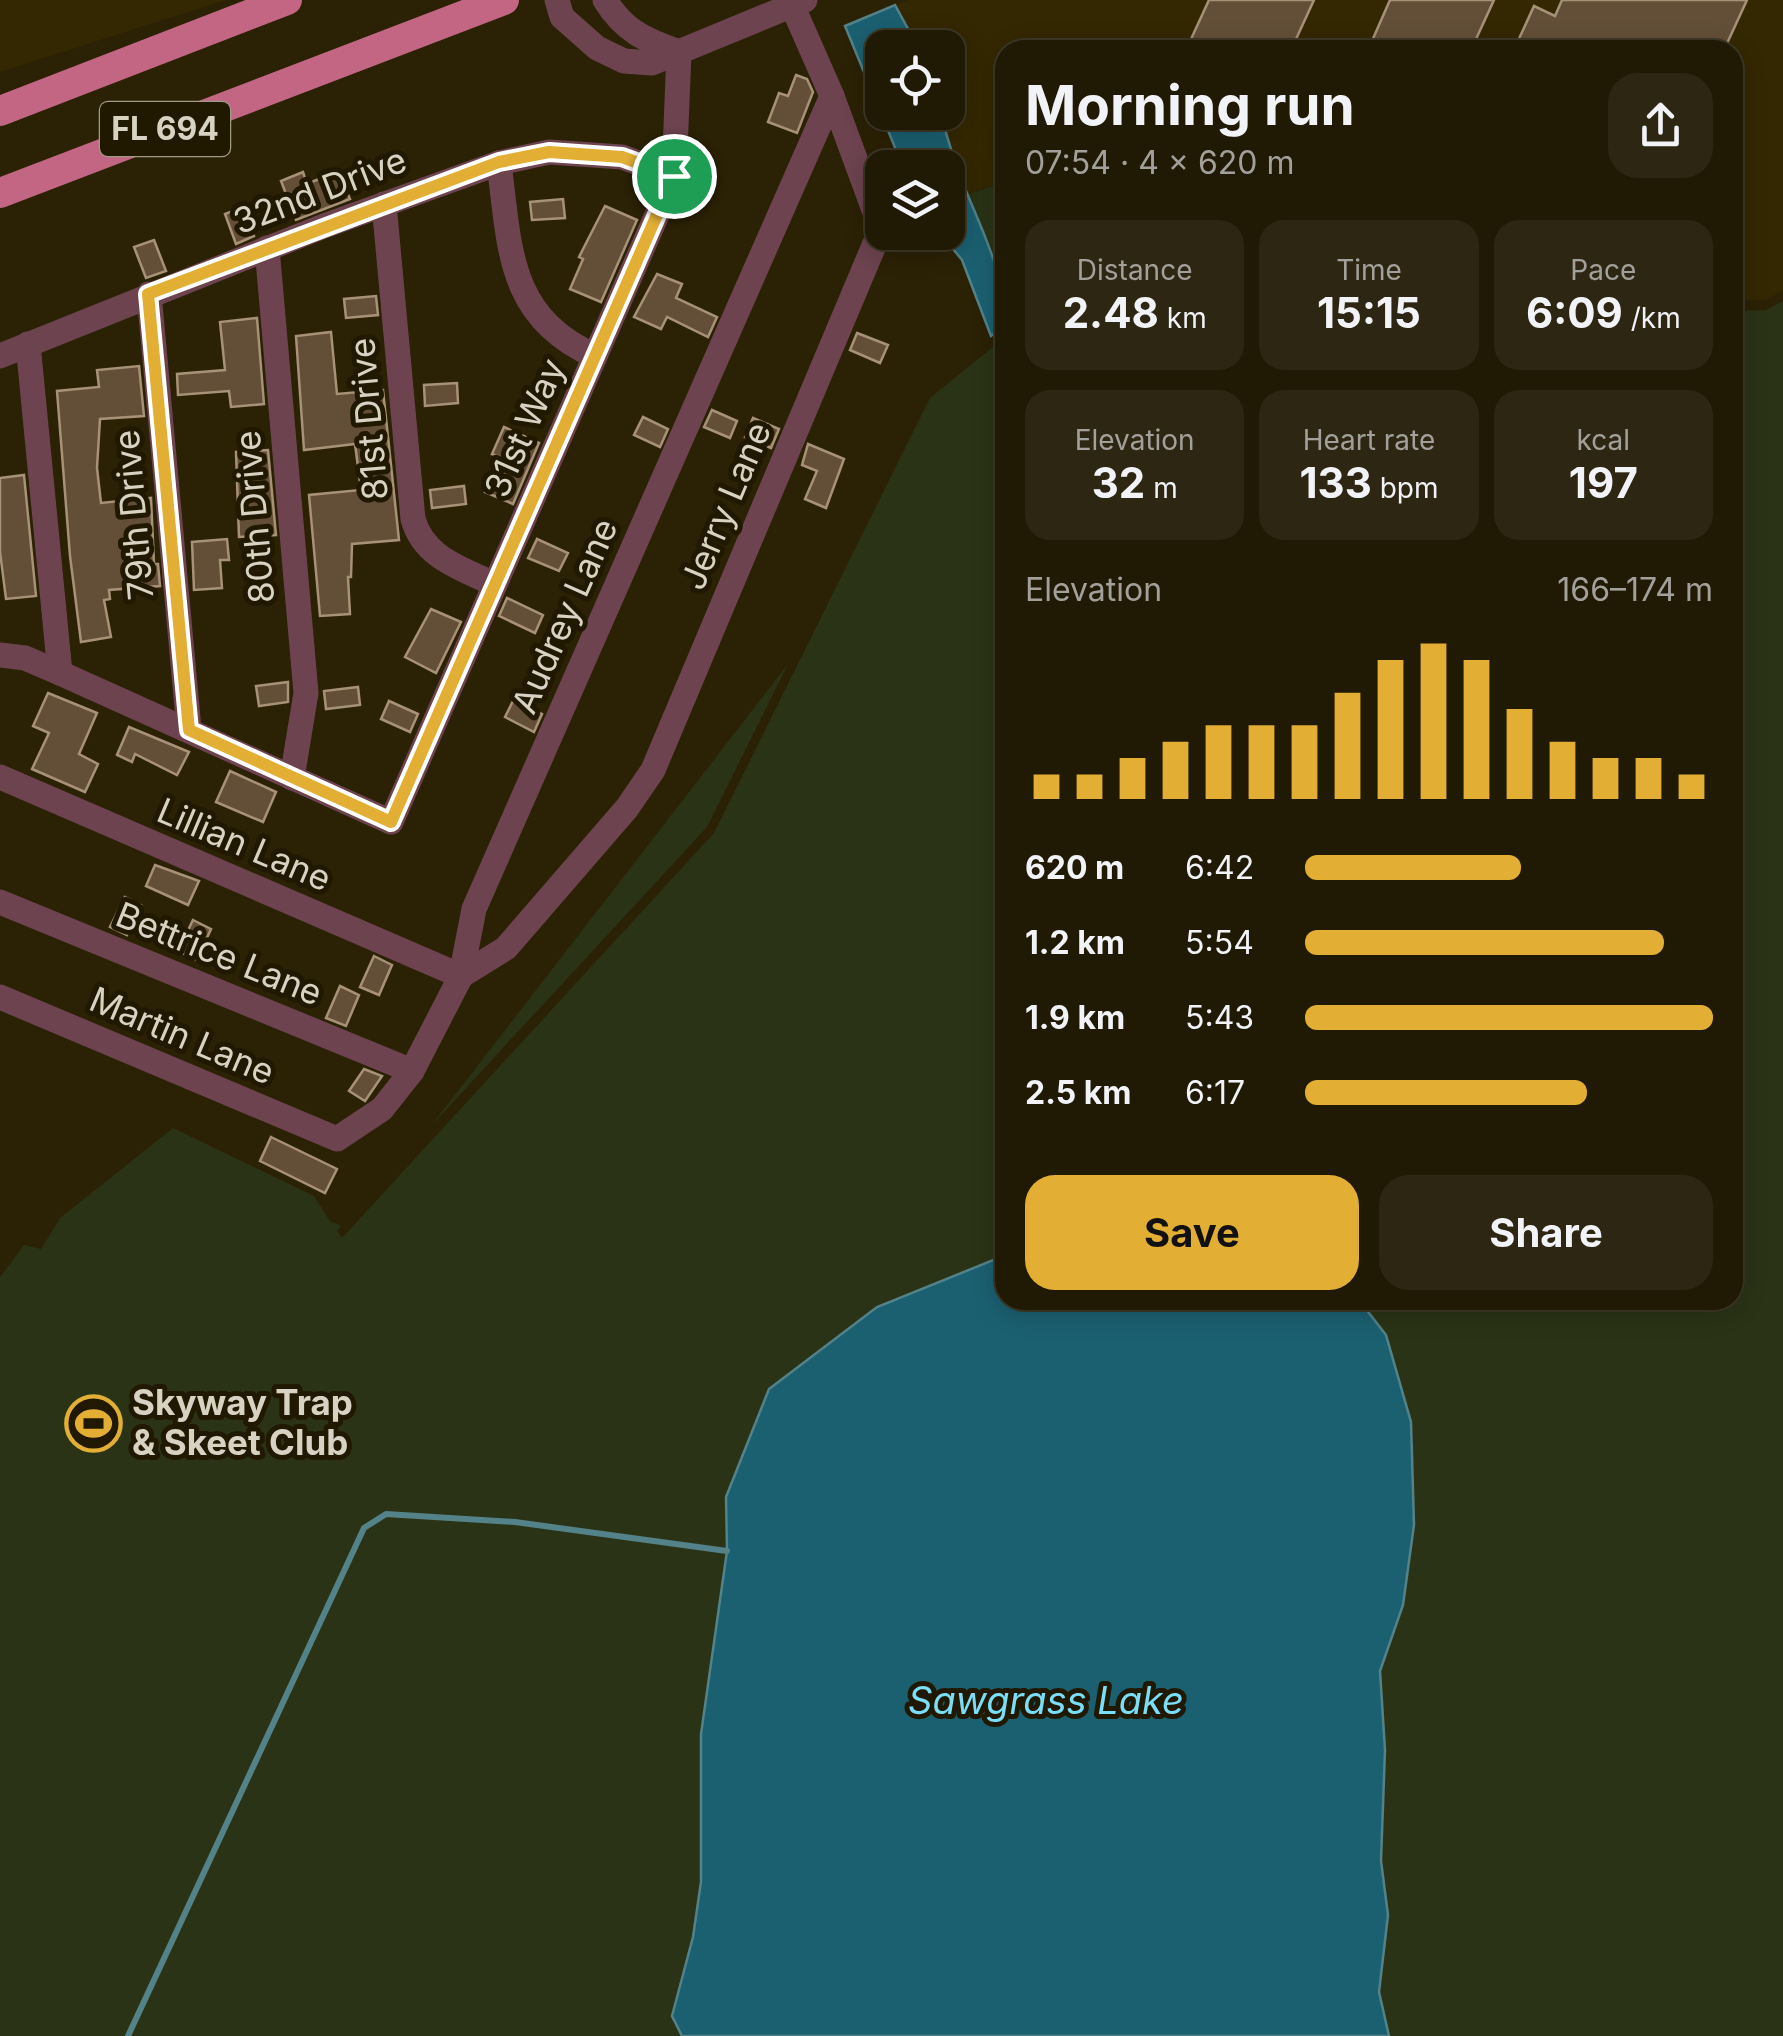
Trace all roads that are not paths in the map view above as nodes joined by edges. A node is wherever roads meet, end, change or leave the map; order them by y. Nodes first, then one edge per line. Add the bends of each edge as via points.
1 (287, 0) edge
2 (504, 0) edge
3 (557, 0) edge
4 (605, 0) edge
5 (798, 2) edge
6 (678, 52) junction
7 (832, 96) junction
8 (0, 110) edge
9 (499, 162) junction
10 (674, 176) junction
11 (0, 194) edge
12 (384, 204) junction
13 (267, 248) junction
14 (148, 294) junction
15 (28, 344) junction
16 (0, 356) edge
17 (595, 356) junction
18 (494, 584) junction
19 (0, 654) edge
20 (60, 673) junction
21 (189, 730) junction
22 (0, 777) edge
23 (292, 778) junction
24 (0, 902) edge
25 (461, 976) junction
26 (0, 997) edge
27 (412, 1070) junction
28 (337, 1140) joint

1 - 8 highway, FL 694
2 - 11 highway, FL 694
3 - 6 street via 562,16 586,38 624,61 652,63
4 - 6 street via 620,24
5 - 6 street
5 - 7 street, Jerry Lane
6 - 10 street, 31st Way
7 - 25 street, Audrey Lane via 474,909
7 - 25 street, Jerry Lane via 881,228 653,770 506,948
9 - 10 street, 32nd Drive via 549,152 622,157
9 - 12 street, 32nd Drive
9 - 17 street via 520,290 538,319 567,344
10 - 17 street, 31st Way
12 - 13 street, 32nd Drive
12 - 18 street, 81st Drive via 418,538 435,556
13 - 14 street, 32nd Drive
13 - 23 street, 80th Drive via 306,693
14 - 15 street, 32nd Drive
14 - 21 street, 79th Drive
15 - 16 street, 32nd Drive
15 - 20 street
17 - 18 street, 31st Way
18 - 23 street, 31st Way via 391,822
19 - 20 street
20 - 21 street
21 - 23 street
22 - 25 street, Lillian Lane
24 - 27 street, Bettrice Lane
25 - 27 street, Audrey Lane
26 - 28 street, Martin Lane
27 - 28 street, Audrey Lane via 382,1109

